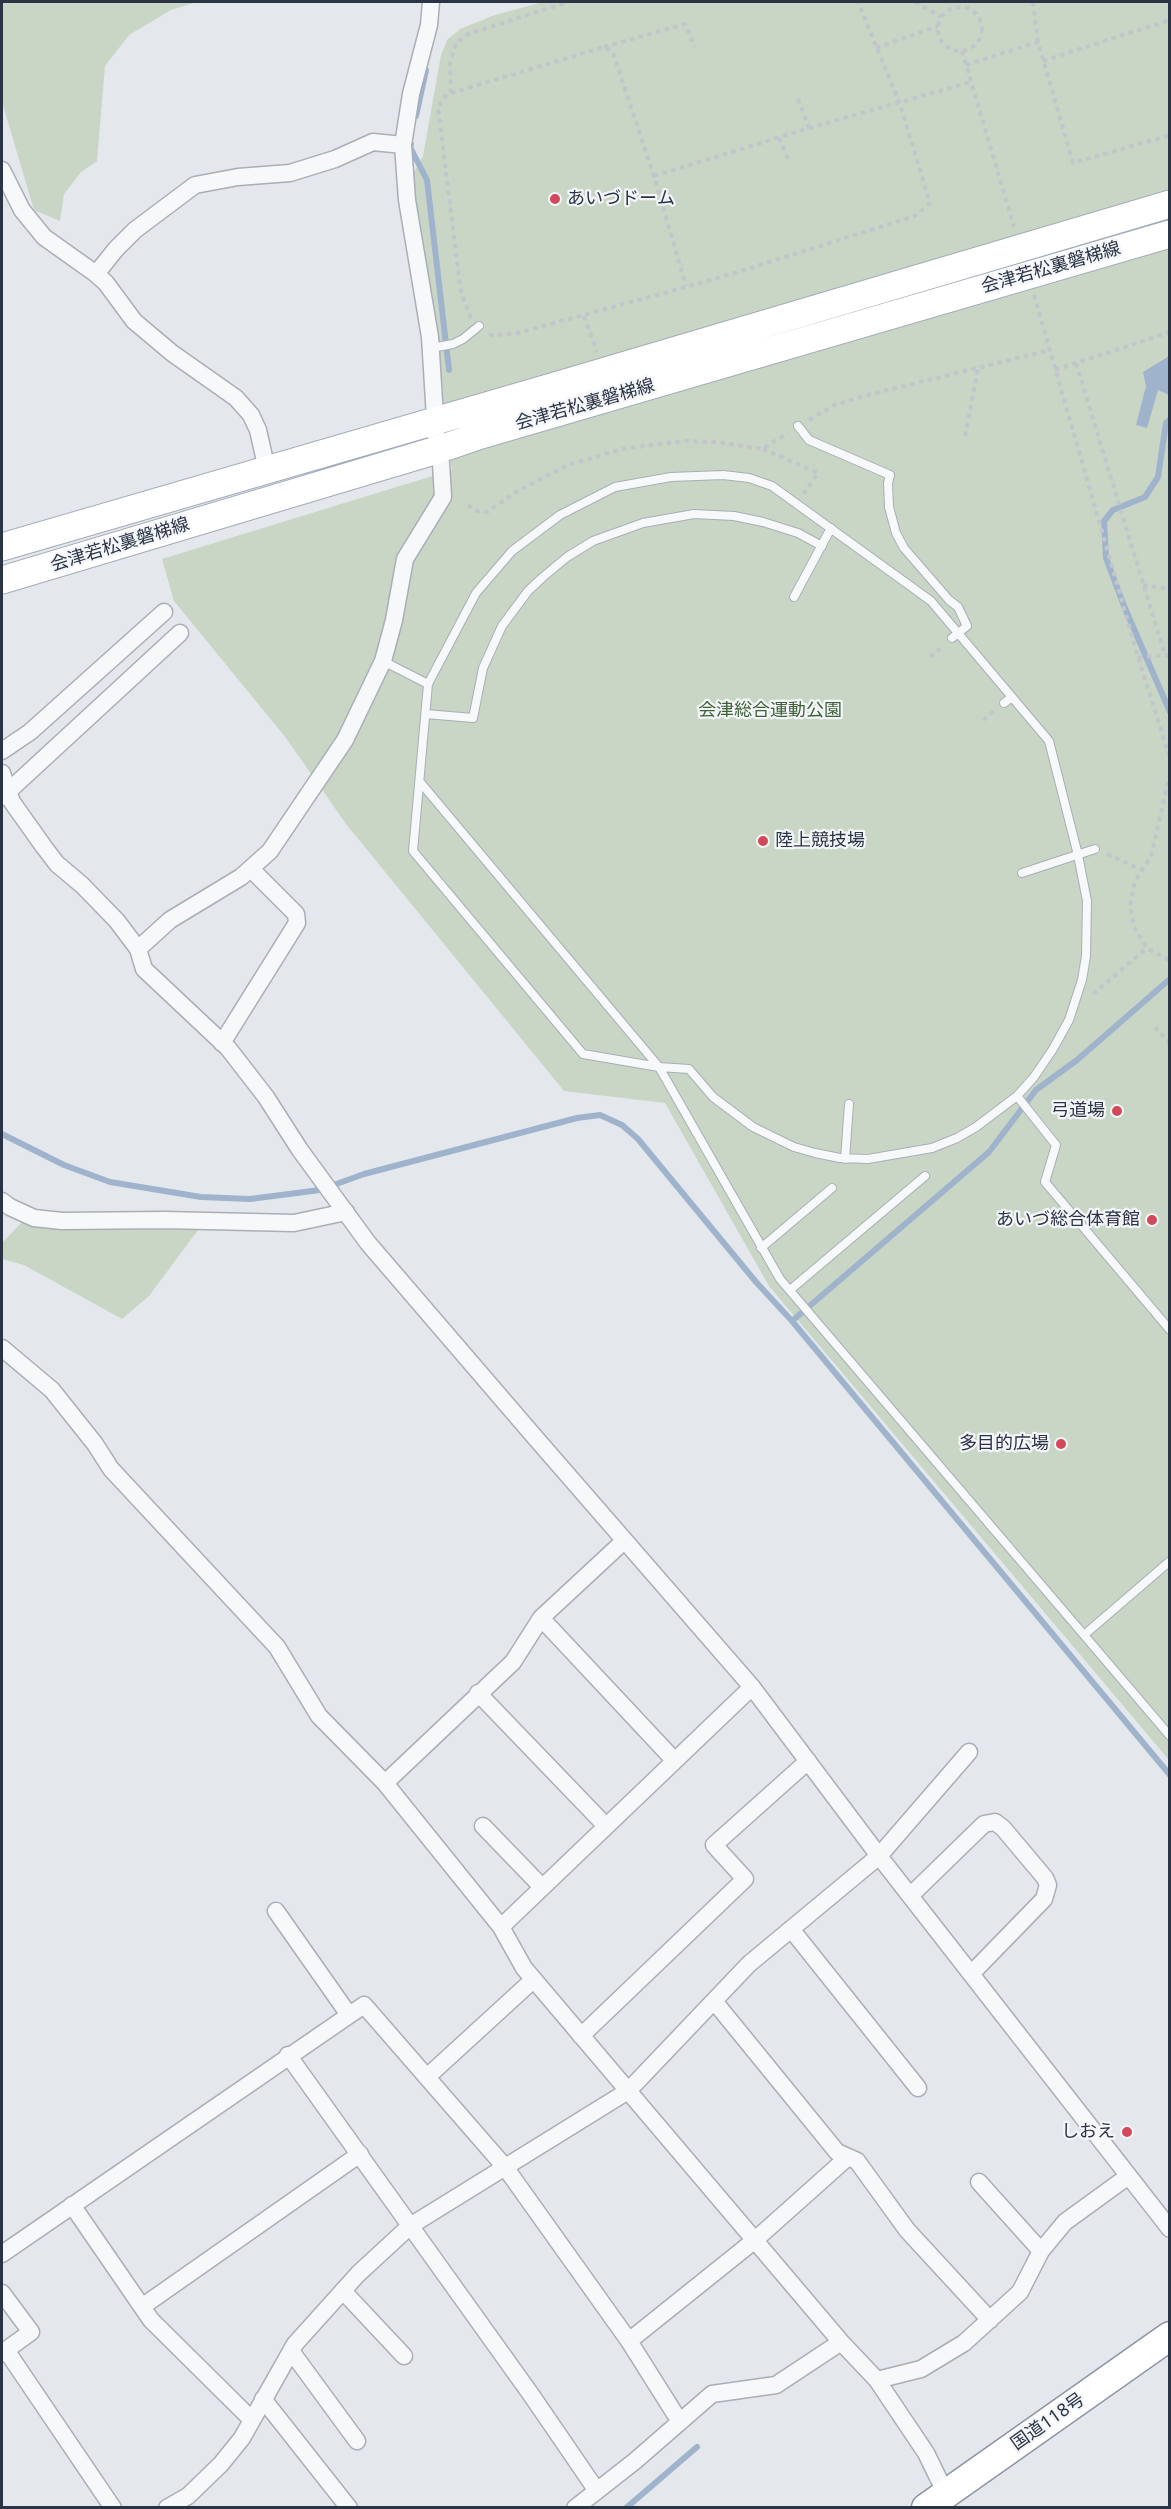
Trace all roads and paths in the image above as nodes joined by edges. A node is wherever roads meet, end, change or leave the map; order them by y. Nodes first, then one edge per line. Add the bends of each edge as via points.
1 (430, 2) edge
2 (568, 2) edge
3 (915, 2) edge
4 (972, 2) edge
5 (1033, 2) edge
6 (860, 3) edge
7 (968, 8) junction
8 (941, 17) junction
9 (1170, 20) edge
10 (938, 26) junction
11 (1038, 42) junction
12 (695, 47) dead end
13 (601, 48) junction
14 (876, 48) junction
15 (962, 51) junction
16 (1043, 61) junction
17 (966, 64) junction
18 (971, 82) junction
19 (452, 93) junction
20 (798, 99) dead end
21 (900, 104) junction
22 (809, 128) junction
23 (1170, 135) edge
24 (779, 138) junction
25 (403, 145) junction
26 (789, 161) dead end
27 (2, 170) edge
28 (654, 176) junction
29 (1170, 204) edge
30 (1170, 234) edge
31 (1017, 238) dead end
32 (96, 274) junction
33 (686, 286) junction
34 (1033, 294) dead end
35 (584, 316) junction
36 (479, 326) junction
37 (1170, 332) edge
38 (431, 348) junction
39 (1050, 350) junction
40 (598, 354) dead end
41 (1077, 363) junction
42 (978, 369) junction
43 (1055, 370) junction
44 (435, 421) junction
45 (798, 426) junction
46 (965, 435) dead end
47 (762, 449) junction
48 (437, 450) junction
49 (267, 470) junction
50 (797, 502) junction
51 (468, 505) dead end
52 (831, 528) junction
53 (822, 546) junction
54 (2, 547) edge
55 (2, 580) edge
56 (1143, 585) junction
57 (1170, 589) edge
58 (794, 597) dead end
59 (164, 612) dead end
60 (180, 633) dead end
61 (955, 636) junction
62 (1167, 655) edge
63 (1138, 657) junction
64 (382, 661) junction
65 (428, 684) junction
66 (426, 714) junction
67 (2, 751) edge
68 (1170, 758) edge
69 (2, 773) edge
70 (1170, 773) edge
71 (420, 782) junction
72 (5, 795) edge
73 (1095, 849) joint
74 (1078, 855) junction
75 (251, 869) junction
76 (1142, 870) junction
77 (1022, 873) dead end
78 (1147, 948) junction
79 (138, 949) junction
80 (1170, 961) edge
81 (1072, 1012) junction
82 (1155, 1028) dead end
83 (222, 1044) junction
84 (1170, 1044) edge
85 (659, 1067) junction
86 (1017, 1096) junction
87 (849, 1104) dead end
88 (845, 1158) junction
89 (925, 1176) dead end
90 (832, 1188) dead end
91 (2, 1201) edge
92 (346, 1212) junction
93 (761, 1248) junction
94 (790, 1290) junction
95 (1170, 1330) edge
96 (2, 1348) edge
97 (624, 1541) junction
98 (1170, 1561) edge
99 (542, 1618) junction
100 (1084, 1635) junction
101 (753, 1687) junction
102 (478, 1693) junction
103 (1170, 1736) edge
104 (969, 1752) dead end
105 (674, 1760) junction
106 (808, 1761) junction
107 (385, 1783) junction
108 (605, 1825) junction
109 (483, 1826) dead end
110 (879, 1856) junction
111 (542, 1887) junction
112 (910, 1896) junction
113 (276, 1911) dead end
114 (501, 1927) junction
115 (791, 1929) junction
116 (971, 1974) junction
117 (533, 1980) junction
118 (714, 2001) junction
119 (349, 2015) junction
120 (581, 2036) junction
121 (288, 2055) junction
122 (427, 2077) junction
123 (918, 2088) dead end
124 (628, 2091) junction
125 (360, 2154) junction
126 (848, 2157) junction
127 (506, 2167) junction
128 (1127, 2177) junction
129 (979, 2182) dead end
130 (72, 2205) junction
131 (410, 2226) junction
132 (1170, 2229) edge
133 (755, 2240) junction
134 (1041, 2251) junction
135 (2, 2254) edge
136 (343, 2291) junction
137 (2, 2293) edge
138 (143, 2306) junction
139 (990, 2320) junction
140 (1170, 2336) edge
141 (629, 2341) junction
142 (841, 2342) junction
143 (4, 2351) edge
144 (291, 2351) junction
145 (404, 2356) dead end
146 (877, 2380) junction
147 (263, 2399) junction
148 (252, 2420) junction
149 (680, 2422) junction
150 (357, 2441) dead end
151 (597, 2492) junction
152 (936, 2501) edge
153 (193, 2502) edge
154 (113, 2508) edge
155 (167, 2508) edge
156 (349, 2508) edge
157 (575, 2508) edge

1 - 25 street via 429,25
2 - 19 path via 468,34 456,43 450,64
3 - 8 path
4 - 7 path
5 - 11 path
6 - 14 path
7 - 8 path via 949,10
7 - 15 path via 981,22 982,32 979,41
8 - 10 path
9 - 16 path
10 - 14 path
10 - 15 path via 944,44
11 - 16 path
11 - 17 path
12 - 13 path via 685,24
13 - 19 path
13 - 28 path via 612,50 615,56
14 - 21 path
15 - 17 path
16 - 23 path via 1073,163
17 - 18 path
18 - 21 path
18 - 31 path
19 - 36 path via 443,98 438,108 461,293 470,317
20 - 22 path
21 - 22 path
21 - 33 path via 930,203 915,216
22 - 24 path
24 - 26 path
24 - 28 path
25 - 32 street via 373,142 290,173 195,185 135,230
25 - 38 street via 407,200
27 - 32 street via 30,223
28 - 33 path
29 - 44 main road, 会津若松裏磐梯線
30 - 48 main road, 会津若松裏磐梯線
32 - 49 street via 134,321 236,398 251,415
33 - 35 path
34 - 39 path
35 - 36 path via 514,334 488,335
35 - 40 path
36 - 38 lane via 453,344
37 - 41 path
38 - 44 street
39 - 42 path
39 - 43 path
41 - 43 path
41 - 56 path
42 - 45 path via 834,405
42 - 46 path
43 - 63 path
44 - 48 street
44 - 49 main road, 会津若松裏磐梯線
45 - 47 path
45 - 61 lane via 809,440 890,475 889,507 896,533 904,548 958,607 967,626
47 - 50 path via 818,473
47 - 51 path via 683,441 630,448 568,465 487,512
48 - 55 main road, 会津若松裏磐梯線
48 - 64 street via 443,497 405,559
49 - 54 main road, 会津若松裏磐梯線
50 - 52 lane
50 - 65 lane via 772,486 723,475 671,477 615,487 560,515 512,551 476,593
52 - 53 lane
52 - 61 lane via 931,601
53 - 58 lane
53 - 66 lane via 763,522 694,514 643,523 593,541 567,557 528,591 502,626 483,668 473,718
56 - 57 path
56 - 62 path
59 - 67 street via 30,732
60 - 72 street
61 - 74 lane via 1008,700 1049,741
62 - 63 path
63 - 68 path
64 - 65 lane
64 - 75 street via 345,740 276,842
65 - 66 lane
66 - 71 lane
69 - 72 street
70 - 76 path via 1150,857
71 - 85 lane
71 - 85 lane via 413,850 420,859 584,1054
72 - 79 street via 57,864 117,921
73 - 74 lane
73 - 76 path
74 - 77 lane
74 - 81 lane via 1088,924 1082,980
75 - 79 street via 170,920
75 - 83 street via 296,914 297,923
76 - 78 path via 1135,881 1130,906 1134,927
78 - 80 path
78 - 81 path
79 - 83 street via 144,969
81 - 86 lane via 1044,1064
82 - 84 path
83 - 92 street via 266,1097
85 - 88 lane via 689,1069 730,1112 773,1138 815,1153
85 - 93 lane
86 - 88 lane via 976,1127 932,1148 868,1160
86 - 95 lane via 1056,1145 1045,1182
87 - 88 lane
89 - 94 lane
90 - 93 lane
91 - 92 street via 34,1218 62,1221 294,1223
92 - 97 street via 368,1243
93 - 94 lane
94 - 100 lane
96 - 107 street via 52,1390 111,1470 277,1647 319,1716
97 - 99 street
97 - 101 street
98 - 100 lane
99 - 102 street via 513,1662
99 - 105 street
100 - 103 lane
101 - 105 street
101 - 106 street
102 - 107 street
102 - 108 street
104 - 110 street
105 - 108 street
106 - 110 street
106 - 120 street via 714,1845 745,1879
107 - 114 street
108 - 111 street
109 - 111 street
110 - 112 street
110 - 115 street
111 - 114 street
112 - 116 street
112 - 116 street via 984,1824 995,1822 1045,1878 1048,1885 1044,1899
113 - 119 street
114 - 117 street
115 - 118 street via 749,1964
115 - 123 street
116 - 128 street
117 - 120 street
117 - 122 street
118 - 124 street
118 - 126 street via 837,2152
119 - 121 street
119 - 122 street via 364,2005
120 - 124 street
121 - 125 street
121 - 130 street
122 - 127 street
124 - 127 street
124 - 133 street
125 - 131 street
125 - 138 street
126 - 133 street
126 - 139 street via 858,2162 907,2229
127 - 131 street
127 - 141 street
128 - 132 street
128 - 134 street via 1065,2222
129 - 134 street
130 - 135 street
130 - 138 street
131 - 136 street
131 - 151 street
133 - 141 street
133 - 142 street
134 - 139 street via 1020,2292
136 - 144 street
136 - 145 street
137 - 143 street via 30,2332
138 - 148 street via 151,2320
139 - 146 street via 963,2343 921,2369
140 - 152 highway, 国道118号
141 - 149 street
142 - 146 street
142 - 149 street via 776,2385 712,2394
143 - 154 street
144 - 147 street
144 - 150 street
146 - 152 street via 926,2453
147 - 148 street
147 - 156 street
148 - 153 street
149 - 151 street
151 - 157 street
153 - 155 street

